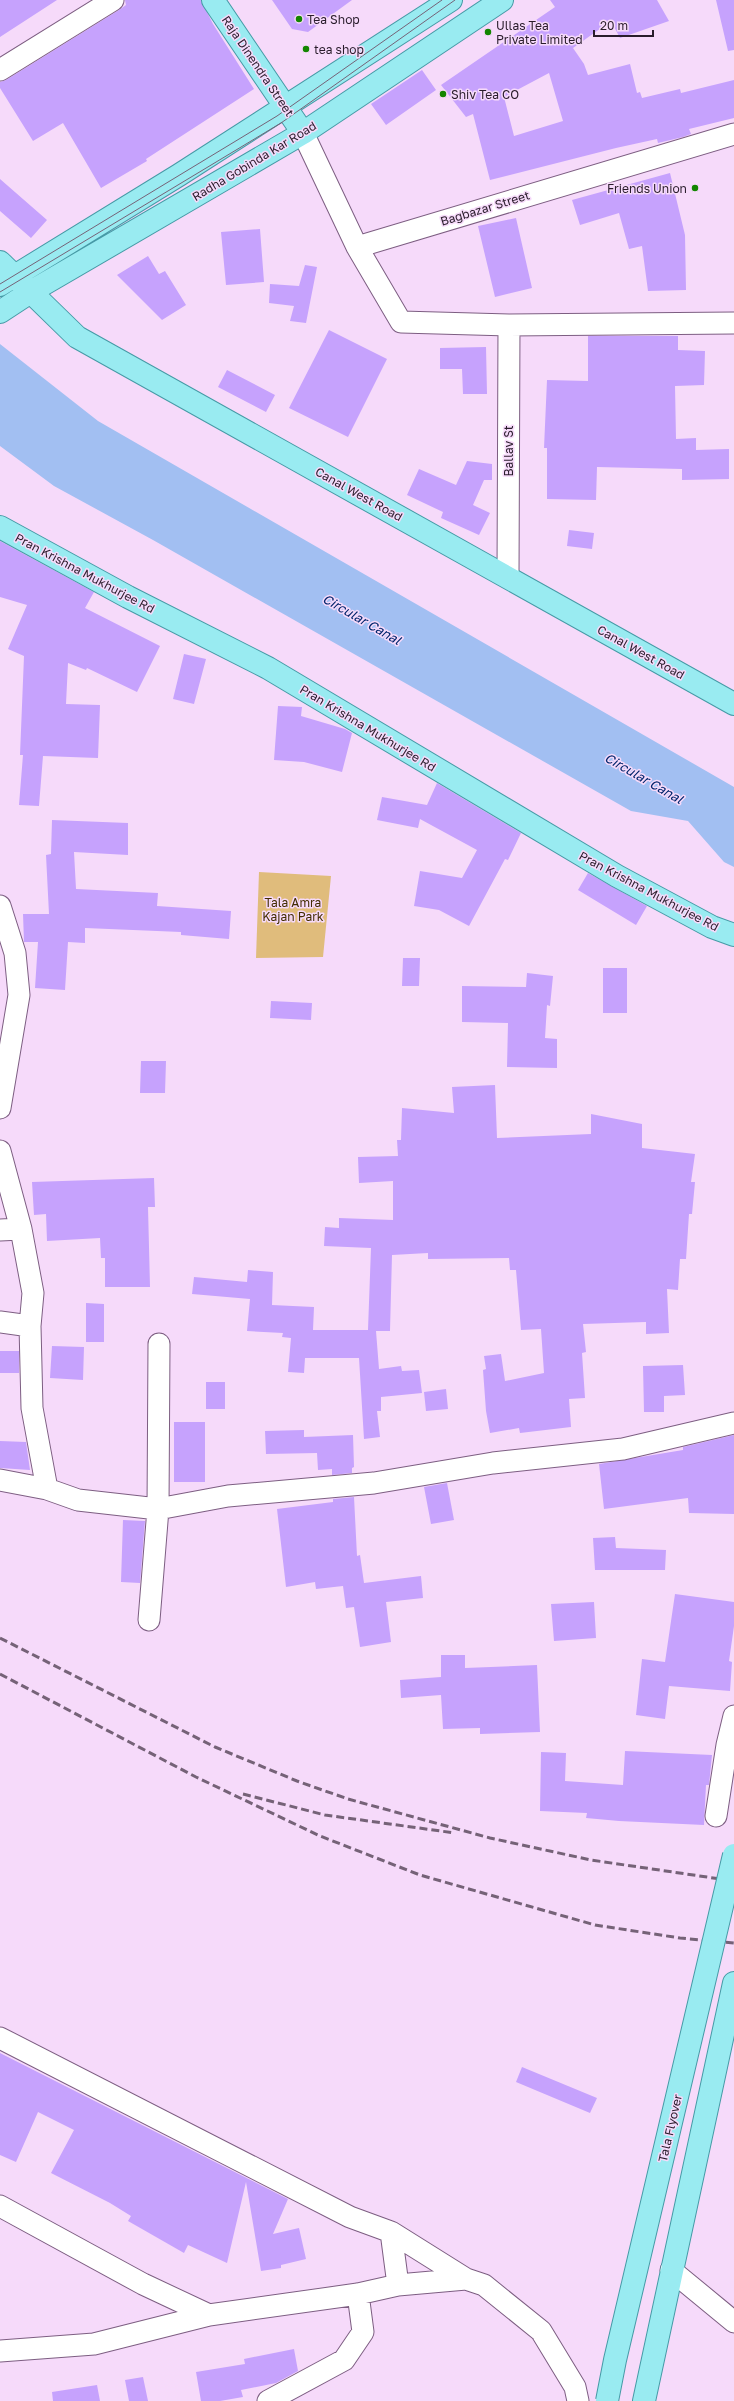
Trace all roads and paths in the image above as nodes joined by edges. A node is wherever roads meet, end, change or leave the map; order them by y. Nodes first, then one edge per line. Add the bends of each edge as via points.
1 (113, 0) edge
2 (213, 0) edge
3 (451, 0) edge
4 (502, 0) edge
5 (0, 70) edge
6 (285, 105) junction
7 (303, 133) junction
8 (734, 134) edge
9 (357, 247) junction
10 (5, 274) edge
11 (32, 291) junction
12 (5, 309) edge
13 (734, 323) edge
14 (509, 324) junction
15 (0, 527) edge
16 (508, 577) junction
17 (734, 704) edge
18 (0, 906) edge
19 (734, 935) edge
20 (0, 1108) edge
21 (0, 1151) edge
22 (21, 1229) junction
23 (0, 1230) edge
24 (0, 1322) edge
25 (30, 1326) junction
26 (159, 1344) dead end
27 (734, 1423) edge
28 (0, 1480) edge
29 (46, 1489) junction
30 (158, 1509) junction
31 (149, 1620) dead end
32 (734, 1716) edge
33 (716, 1816) dead end
34 (734, 1855) edge
35 (734, 1983) edge
36 (0, 2038) edge
37 (0, 2206) edge
38 (391, 2232) junction
39 (671, 2270) junction
40 (466, 2279) junction
41 (398, 2285) junction
42 (358, 2294) junction
43 (209, 2315) junction
44 (734, 2322) edge
45 (0, 2351) edge
46 (268, 2401) edge
47 (578, 2401) edge
48 (607, 2401) edge
49 (644, 2401) edge

1 - 5 street
2 - 6 main road, Raja Dinendra Street
3 - 6 main road
4 - 7 main road, Radha Gobinda Kar Road
6 - 7 main road, Raja Dinendra Street
6 - 10 main road via 179,175
7 - 9 street
7 - 11 main road, Radha Gobinda Kar Road
8 - 9 street, Bagbazar Street
9 - 14 street via 401,322
10 - 11 main road, Canal West Road
11 - 12 main road, Radha Gobinda Kar Road
11 - 16 main road, Canal West Road via 77,337
13 - 14 street
14 - 16 street, Ballav St
15 - 19 main road, Pran Krishna Mukhurjee Rd via 128,597 268,668 617,876
16 - 17 main road, Canal West Road
18 - 20 street via 16,953 19,995
21 - 22 street
22 - 23 street
22 - 25 street via 33,1293
24 - 25 street
25 - 29 street via 32,1408
26 - 30 street
27 - 30 street via 623,1448 493,1463 374,1483 228,1496
28 - 29 street
29 - 30 street via 78,1500
30 - 31 street
32 - 33 street
34 - 48 main road, Tala Flyover, bridge
35 - 39 main road
36 - 38 street via 350,2217
37 - 43 street via 143,2284
38 - 40 street
38 - 41 street
39 - 44 street
39 - 49 main road
40 - 41 street
40 - 47 street via 484,2285 541,2331 575,2387
41 - 42 street
42 - 43 street
42 - 46 street via 363,2332 344,2360
43 - 45 street via 94,2344

